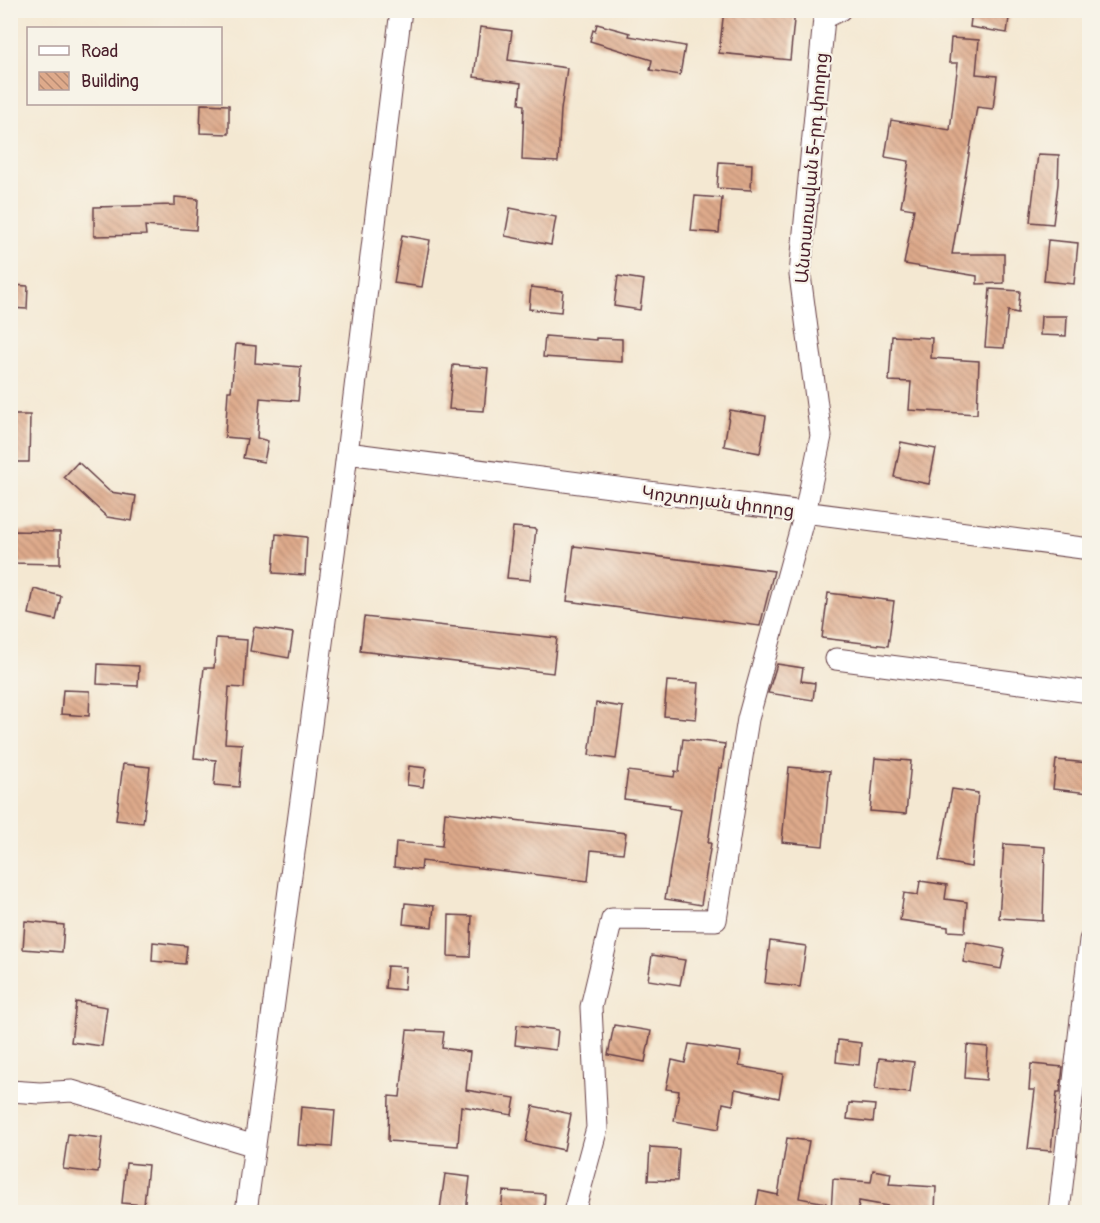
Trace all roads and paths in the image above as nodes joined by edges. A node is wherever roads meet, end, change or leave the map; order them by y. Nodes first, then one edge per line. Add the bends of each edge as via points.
1 (401, 10) edge
2 (840, 10) edge
3 (347, 453) junction
4 (804, 513) junction
5 (1089, 549) edge
6 (836, 659) dead end
7 (1089, 692) edge
8 (1089, 940) edge
9 (10, 1091) edge
10 (255, 1146) junction
11 (246, 1212) edge
12 (574, 1212) edge
13 (1059, 1212) edge

1 - 3 street
2 - 4 street, Անտառավան 5-րդ փողոց via 824,18 800,275 821,436
3 - 4 street, Կոշտոյան փողոց
3 - 10 street
4 - 5 street, Կոշտոյան փողոց
4 - 12 street via 748,719 716,920 612,919 591,1007 597,1128
6 - 7 street
8 - 13 street
9 - 10 street via 72,1091
10 - 11 street

